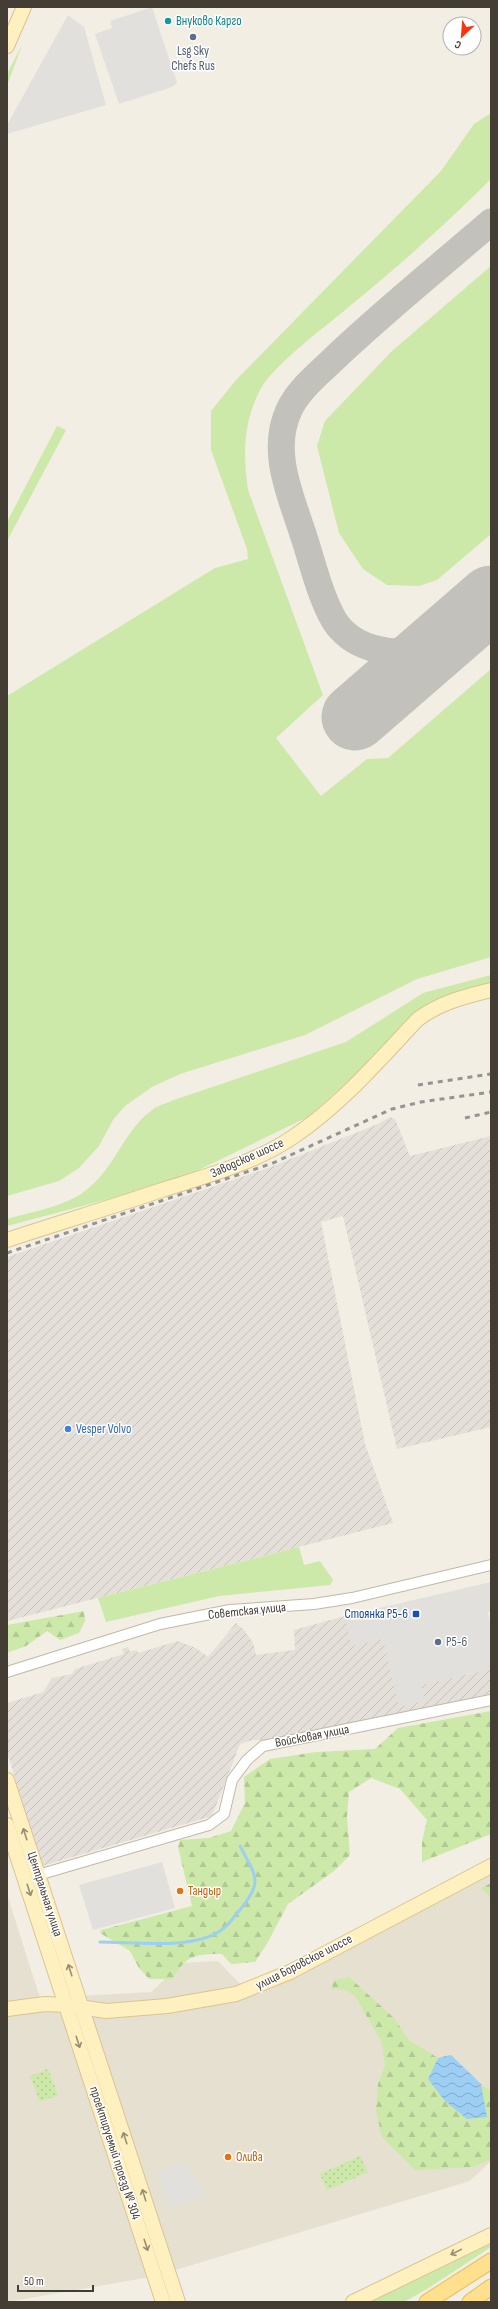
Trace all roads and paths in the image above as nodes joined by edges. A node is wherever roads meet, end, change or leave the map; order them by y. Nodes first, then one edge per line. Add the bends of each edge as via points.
1 (24, 7) edge
2 (7, 46) edge
3 (491, 990) edge
4 (7, 1240) edge
5 (491, 1565) edge
6 (7, 1672) edge
7 (491, 1700) edge
8 (7, 1780) edge
9 (7, 1825) edge
10 (491, 1866) edge
11 (38, 1875) junction
12 (66, 2005) junction
13 (82, 2007) junction
14 (7, 2010) edge
15 (491, 2235) edge
16 (491, 2261) edge
17 (491, 2287) edge
18 (163, 2302) edge
19 (178, 2302) edge
20 (353, 2302) edge
21 (427, 2302) edge
22 (470, 2302) edge

1 - 2 main road
3 - 4 main road, Заводское шоссе via 448,1002 418,1018 363,1077 318,1118 293,1137 268,1151 216,1173
5 - 6 street, Советская улица via 352,1598 314,1604 230,1610 160,1624
7 - 11 street, Войсковая улица via 263,1746 247,1760 232,1780 224,1814 209,1825
11 -> 8 main road, Центральная улица
9 -> 12 main road, Центральная улица
10 - 13 main road, улица Боровское шоссе via 290,1972 252,1989 229,1996 167,2006 106,2011
13 -> 11 main road, Центральная улица
12 - 13 main road, улица Боровское шоссе
12 - 14 main road, улица Боровское шоссе via 45,2004
12 -> 18 main road, проектируемый проезд № 304
19 -> 13 main road, проектируемый проезд № 304
15 -> 20 main road
16 - 21 main road
17 - 22 main road

